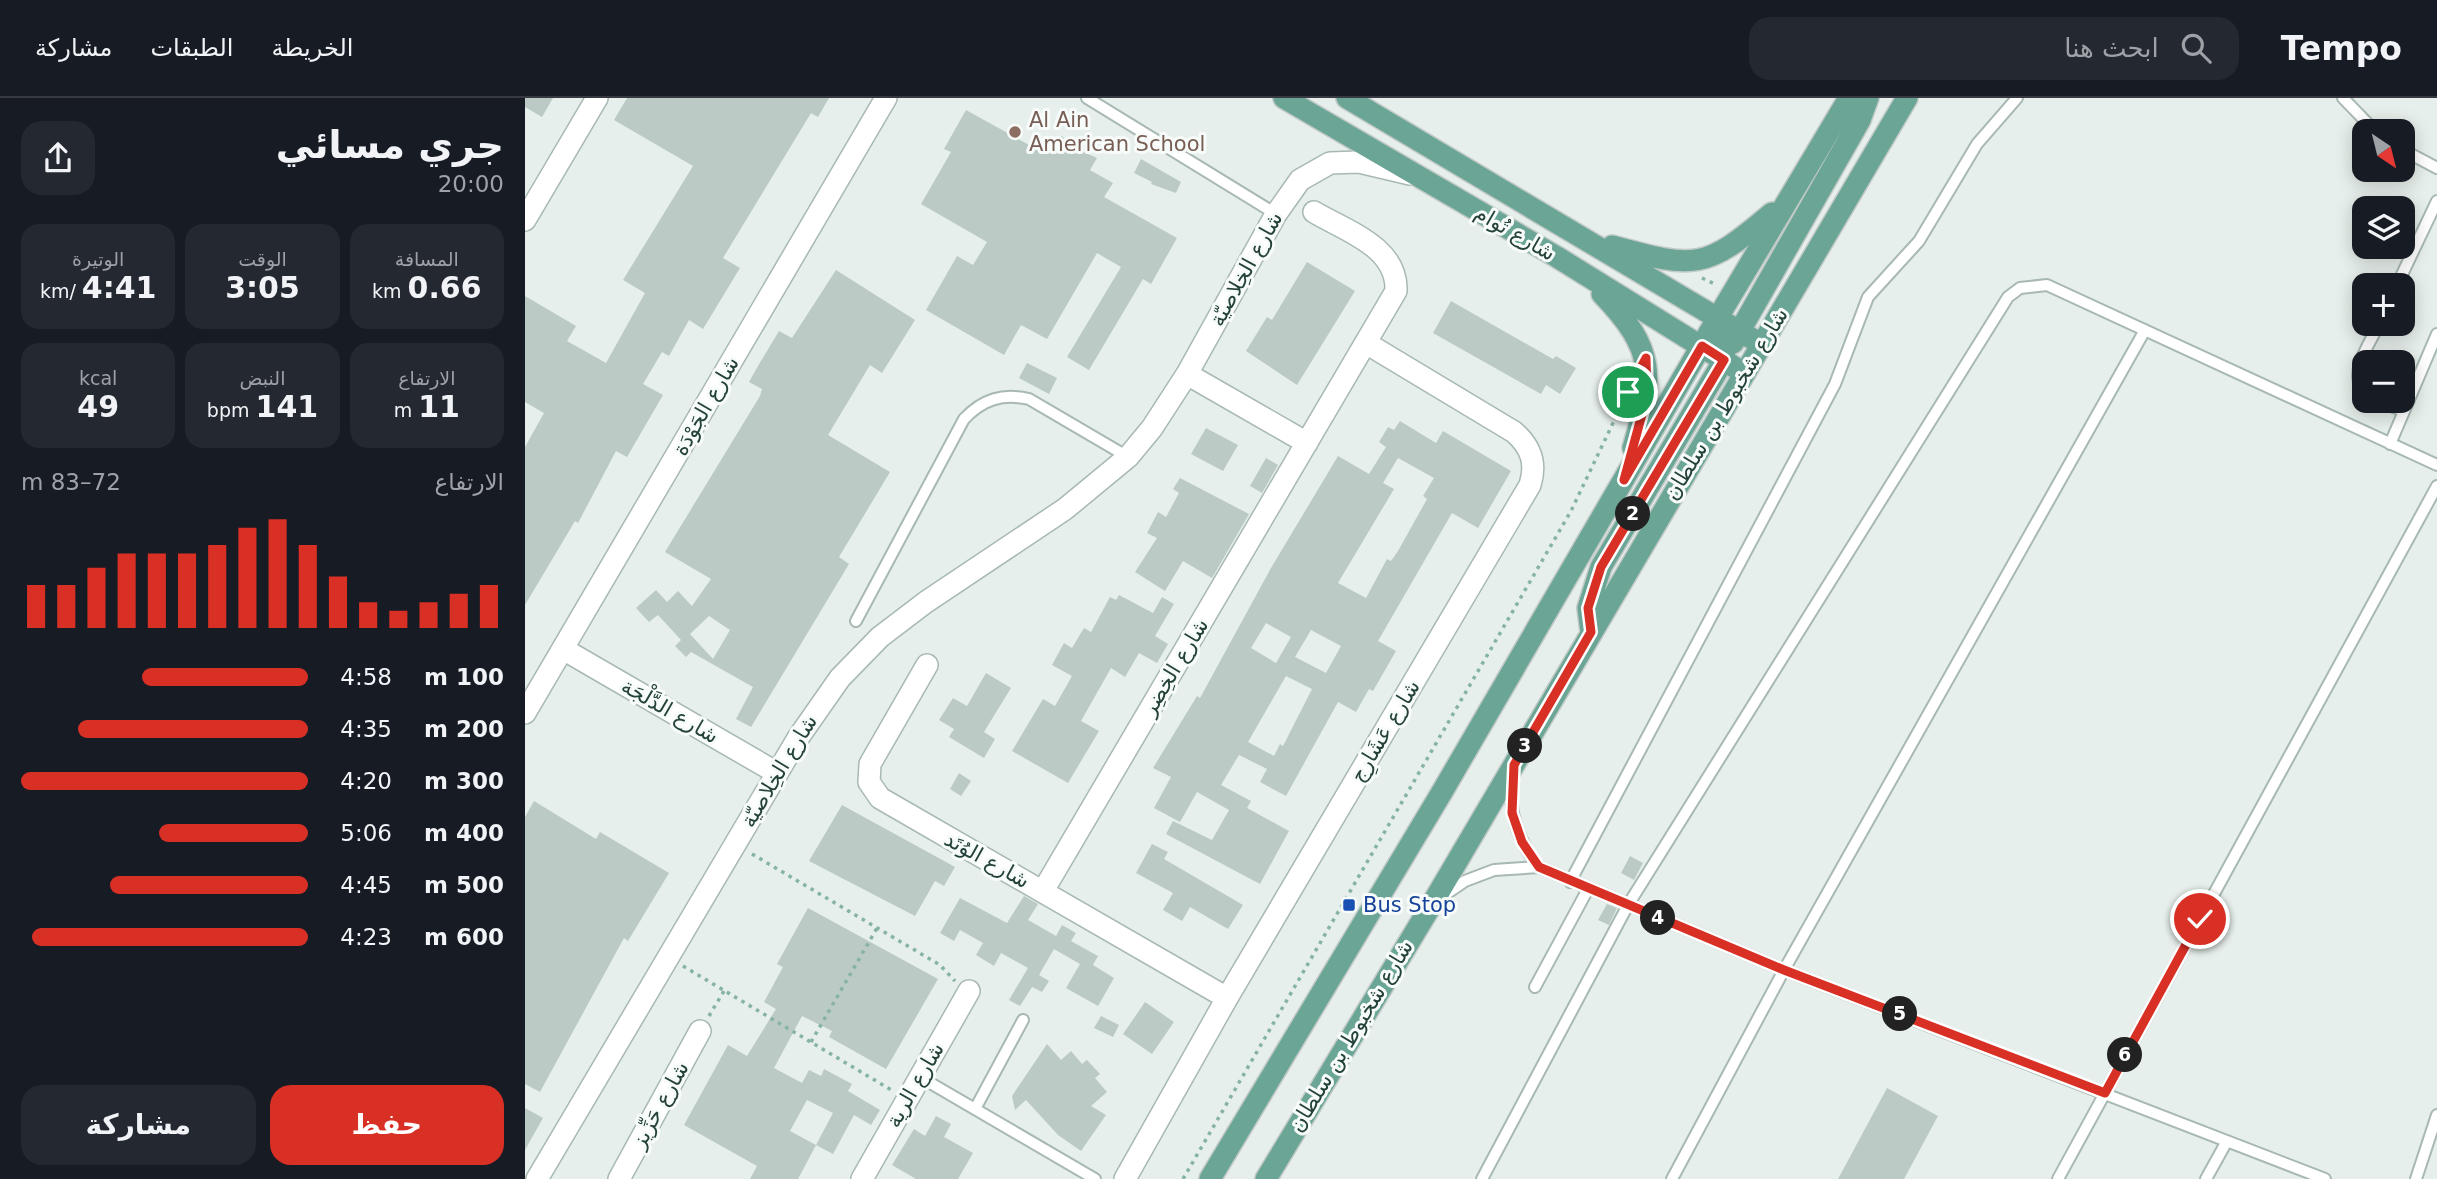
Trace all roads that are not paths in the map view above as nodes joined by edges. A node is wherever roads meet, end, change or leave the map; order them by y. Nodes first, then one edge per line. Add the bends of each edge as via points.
1 (597, 98) edge
2 (887, 98) edge
3 (1087, 98) edge
4 (1284, 98) edge
5 (1347, 98) edge
6 (1849, 98) edge
7 (1868, 98) edge
8 (1907, 98) edge
9 (2017, 98) edge
10 (2343, 98) edge
11 (2363, 119) edge
12 (2415, 156) edge
13 (2437, 168) edge
14 (1412, 174) junction
15 (1786, 201) junction
16 (2437, 201) edge
17 (1314, 212) dead end
18 (1276, 214) junction
19 (525, 220) edge
20 (1590, 240) junction
21 (1557, 257) junction
22 (2403, 273) edge
23 (1660, 284) junction
24 (1717, 319) junction
25 (2145, 330) junction
26 (1738, 331) junction
27 (2437, 334) edge
28 (1366, 343) junction
29 (1761, 344) junction
30 (1702, 346) junction
31 (1724, 360) junction
32 (1744, 373) junction
33 (1187, 374) junction
34 (2415, 385) edge
35 (2403, 413) edge
36 (1307, 443) junction
37 (2390, 444) junction
38 (1128, 457) junction
39 (2437, 466) edge
40 (1624, 480) junction
41 (2437, 486) edge
42 (856, 621) dead end
43 (1591, 632) junction
44 (563, 649) junction
45 (927, 665) dead end
46 (525, 712) edge
47 (1514, 765) junction
48 (777, 773) junction
49 (1539, 867) junction
50 (1570, 882) junction
51 (1588, 889) junction
52 (1043, 891) junction
53 (1628, 905) junction
54 (1429, 909) junction
55 (1784, 970) junction
56 (1535, 987) dead end
57 (966, 995) road end
58 (1227, 998) junction
59 (1023, 1020) dead end
60 (700, 1031) road end
61 (920, 1077) junction
62 (2105, 1093) junction
63 (975, 1109) junction
64 (2437, 1115) edge
65 (2227, 1141) junction
66 (537, 1179) edge
67 (619, 1179) edge
68 (862, 1179) edge
69 (1095, 1179) edge
70 (1125, 1179) edge
71 (1210, 1179) edge
72 (1266, 1179) edge
73 (1482, 1179) edge
74 (1672, 1179) edge
75 (2058, 1179) edge
76 (2206, 1179) edge
77 (2325, 1179) edge
78 (2416, 1179) edge

1 - 19 street
2 - 44 street, شارع الجَوْدَة
3 - 18 lane
4 - 14 main road, شارع تُوام
5 - 20 main road, شارع تُوام
6 - 15 main road
7 - 26 main road via 1860,120
8 - 29 main road, شارع شخبوط بن سلطان
9 - 50 lane via 1977,144 1919,241 1868,297 1835,384
10 - 11 lane
12 - 13 lane
14 - 18 street, شارع الخِلاصيّة via 1359,162 1330,163 1300,180
14 - 21 main road, شارع تُوام
15 - 20 main road via 1736,244 1700,261 1683,263
15 - 24 main road
16 - 22 lane
17 - 28 street, شارع الخِضِر via 1384,254 1392,265 1396,291
18 - 33 street, شارع الخِلاصيّة
20 - 23 main road, شارع تُوام
21 - 23 main road via 1578,263 1648,304 1661,300
21 - 30 main road, شارع تُوام
21 - 40 main road via 1613,305 1646,358 1647,396
23 - 24 main road, شارع تُوام
24 - 26 main road, شارع تُوام
24 - 30 main road
24 - 31 main road via 1726,339
25 - 37 lane
25 - 53 lane via 2047,285 2020,288 2008,297
25 - 55 lane
26 - 29 main road, شارع تُوام
26 - 32 main road via 1733,354
27 - 34 lane
28 - 36 street, شارع الخِضِر
28 - 58 street, شارع عَشَارِج via 1514,432 1531,453 1533,474
29 - 32 main road, شارع شخبوط بن سلطان
30 - 31 main road, شارع تُوام
30 - 40 main road
31 - 32 main road, شارع تُوام
31 - 43 main road via 1601,567 1588,608
32 - 43 main road, شارع شخبوط بن سلطان
33 - 36 street
33 - 38 street, شارع الخِلاصيّة
35 - 37 lane
36 - 52 street, شارع الخِضِر
37 - 39 lane
38 - 42 lane via 1030,399 1016,396 987,401 964,419
38 - 48 street, شارع الخِلاصيّة via 1065,509 880,638 822,701
40 - 71 main road
41 - 62 lane
43 - 47 main road, شارع شخبوط بن سلطان
44 - 46 street, شارع الجَوْدَة
44 - 48 street, شارع الدَّلْجَة
45 - 52 street, شارع الوُتَد via 870,764 873,791
47 - 49 lane via 1512,813 1522,842
47 - 54 main road, شارع شخبوط بن سلطان
48 - 66 street, شارع الخِلاصيّة
49 - 50 lane
49 - 54 lane via 1479,875 1452,889
50 - 51 lane
51 - 53 lane
51 - 56 lane
52 - 58 street, شارع الوُتَد
53 - 55 lane
53 - 73 lane
54 - 72 main road, شارع شخبوط بن سلطان
55 - 62 lane
55 - 74 lane
57 - 61 street, شارع الرية
58 - 70 street, شارع عَشَارِج
59 - 63 lane
60 - 67 street, شارع حَزِّيز
61 - 63 lane
61 - 68 street, شارع الرية
62 - 65 lane
62 - 75 lane
63 - 69 lane
64 - 78 lane
65 - 76 lane
65 - 77 lane

